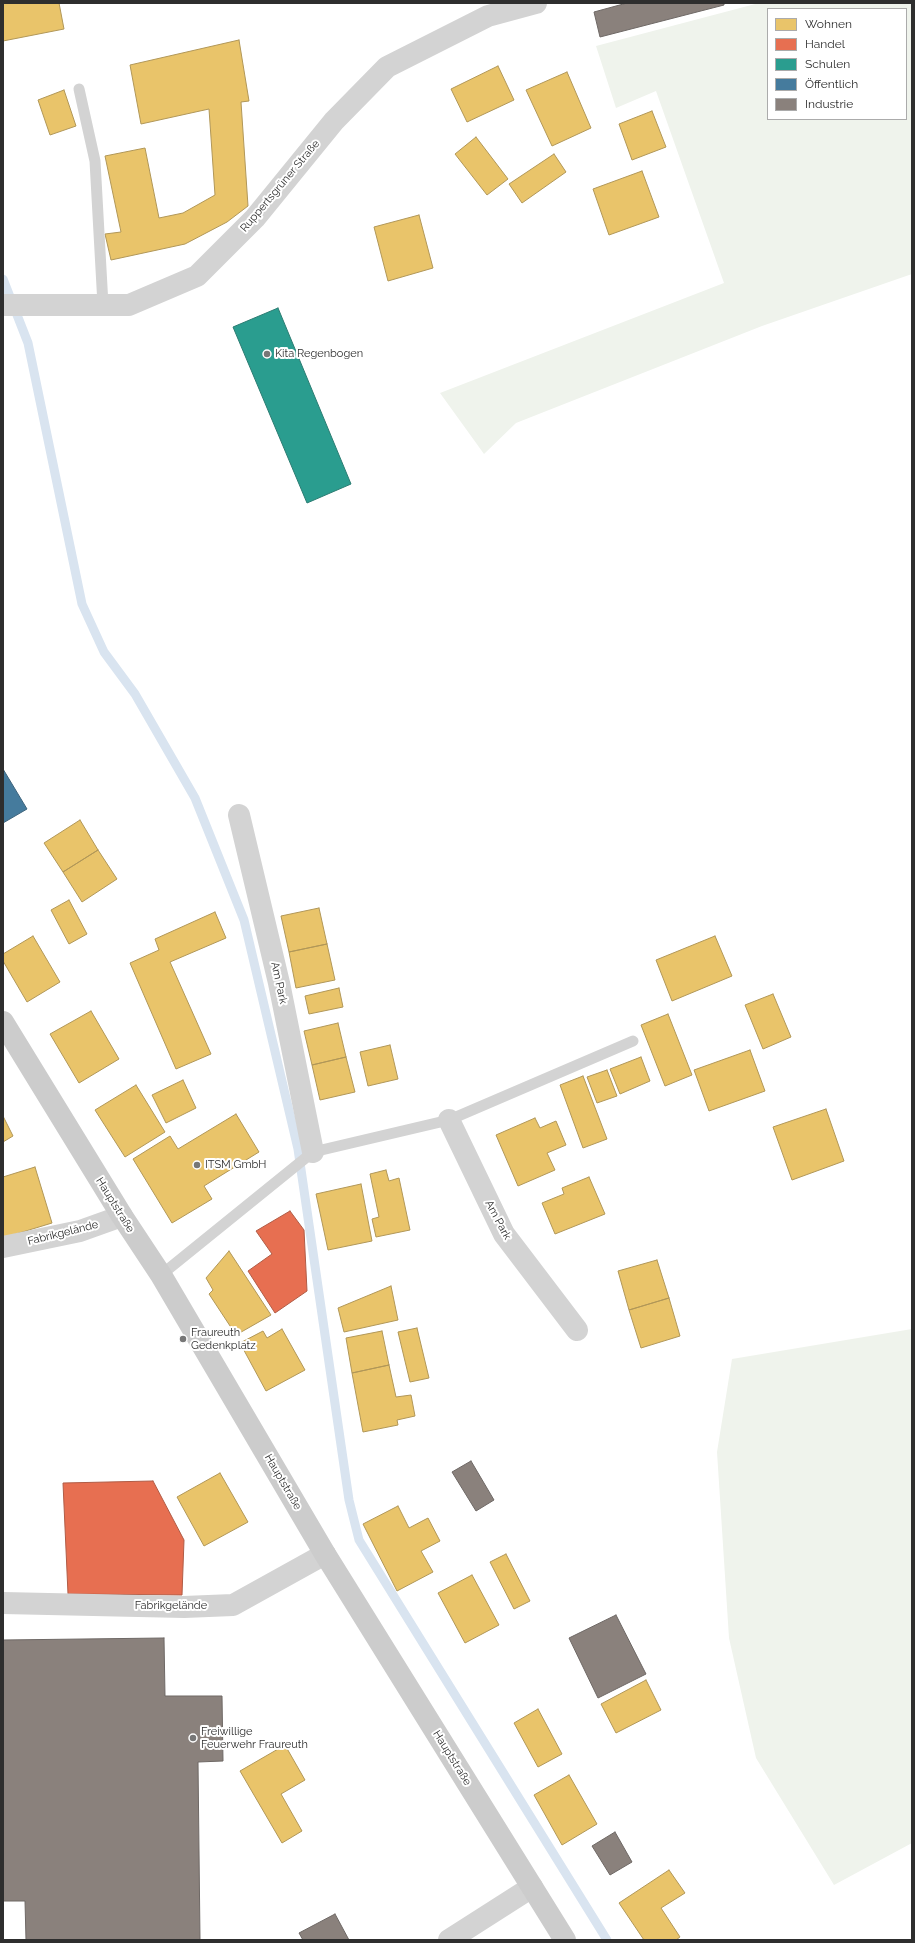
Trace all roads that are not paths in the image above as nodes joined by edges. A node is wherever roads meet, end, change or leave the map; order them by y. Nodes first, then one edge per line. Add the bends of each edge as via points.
1 (536, 3) edge
2 (79, 89) dead end
3 (3, 305) edge
4 (103, 305) junction
5 (240, 816) dead end
6 (3, 1022) edge
7 (634, 1041) dead end
8 (449, 1120) junction
9 (313, 1152) junction
10 (122, 1216) junction
11 (3, 1247) edge
12 (161, 1275) junction
13 (577, 1330) dead end
14 (325, 1554) junction
15 (3, 1603) edge
16 (532, 1887) junction
17 (449, 1940) edge
18 (566, 1940) edge

1 - 4 street, Ruppertsgrüner Straße via 488,16 388,68 334,121 255,218 197,276 129,305
2 - 4 lane via 95,161
3 - 4 street, Ruppertsgrüner Straße
5 - 9 street, Am Park via 279,982
6 - 10 main road, Hauptstraße
7 - 8 lane
8 - 9 lane
8 - 13 street, Am Park via 504,1234
9 - 12 lane
10 - 11 street, Fabrikgelände via 80,1231
10 - 12 main road, Hauptstraße
12 - 14 main road, Hauptstraße
14 - 15 street, Fabrikgelände via 233,1605 184,1607
14 - 16 main road, Hauptstraße
16 - 17 street
16 - 18 main road, Hauptstraße

